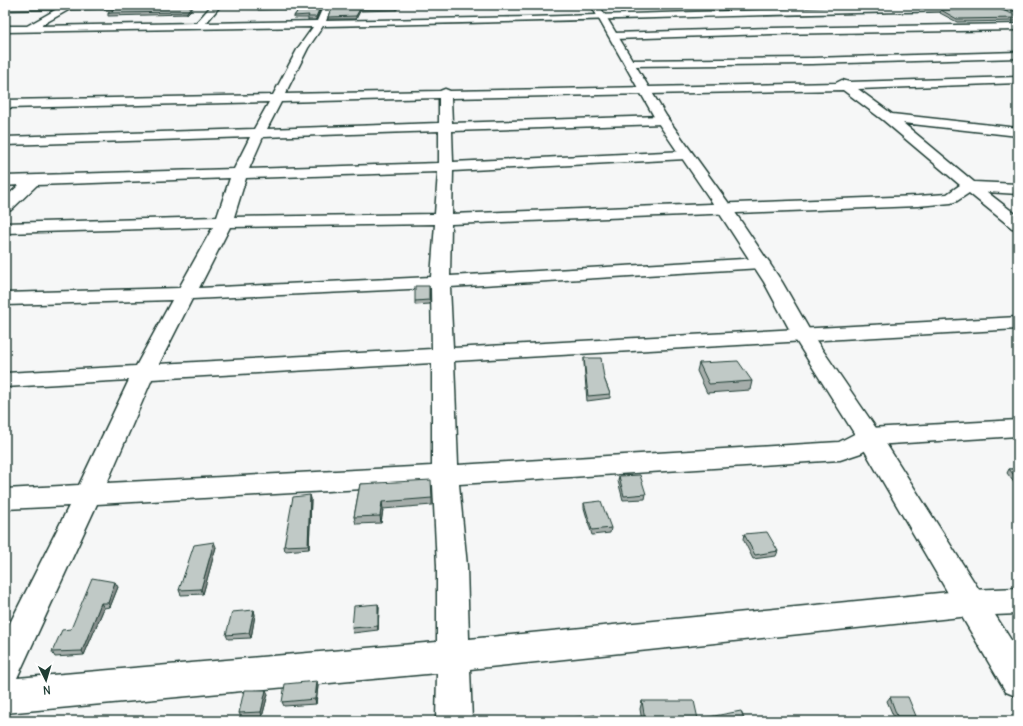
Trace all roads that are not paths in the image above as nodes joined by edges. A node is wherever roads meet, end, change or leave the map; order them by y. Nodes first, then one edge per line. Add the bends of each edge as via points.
1 (128, 5) edge
2 (217, 5) edge
3 (328, 5) edge
4 (739, 5) edge
5 (68, 6) edge
6 (5, 7) edge
7 (887, 7) edge
8 (1018, 7) edge
9 (451, 10) dead end
10 (599, 11) edge
11 (749, 13) junction
12 (452, 21) junction
13 (320, 24) junction
14 (198, 26) junction
15 (1018, 27) edge
16 (29, 28) junction
17 (5, 29) edge
18 (932, 29) junction
19 (772, 31) junction
20 (614, 36) junction
21 (953, 39) dead end
22 (789, 44) dead end
23 (967, 45) dead end
24 (800, 52) dead end
25 (1018, 55) edge
26 (988, 56) junction
27 (812, 61) junction
28 (630, 63) junction
29 (1008, 65) dead end
30 (1018, 80) edge
31 (846, 86) junction
32 (645, 89) junction
33 (445, 93) junction
34 (7, 98) edge
35 (276, 99) junction
36 (888, 118) junction
37 (662, 120) junction
38 (447, 126) junction
39 (1018, 132) edge
40 (258, 134) junction
41 (5, 140) edge
42 (686, 156) junction
43 (446, 167) junction
44 (239, 175) junction
45 (5, 181) edge
46 (32, 181) junction
47 (970, 186) junction
48 (1018, 188) edge
49 (5, 207) edge
50 (724, 208) junction
51 (443, 219) junction
52 (224, 222) junction
53 (1018, 224) edge
54 (5, 228) edge
55 (761, 263) junction
56 (440, 282) junction
57 (185, 294) junction
58 (5, 299) edge
59 (1018, 323) edge
60 (803, 336) junction
61 (442, 354) junction
62 (144, 372) junction
63 (5, 380) edge
64 (1018, 428) edge
65 (869, 437) junction
66 (445, 476) junction
67 (88, 495) junction
68 (5, 499) edge
69 (1018, 601) edge
70 (970, 603) junction
71 (453, 656) junction
72 (5, 668) edge
73 (1018, 681) edge
74 (5, 696) edge
75 (454, 721) edge

1 - 5 street
2 - 14 street
3 - 13 street
4 - 11 street
5 - 6 street
5 - 16 street
7 - 8 street
7 - 11 street
7 - 18 street
9 - 12 street
10 - 11 street
10 - 12 street
10 - 20 street
11 - 19 street
12 - 13 street
13 - 14 street
13 - 35 street via 303,48
14 - 16 street
15 - 18 street
16 - 17 street
18 - 19 street
18 - 21 street
19 - 20 street
19 - 22 street
20 - 28 street
23 - 26 street
24 - 27 street
25 - 26 street
26 - 27 street
26 - 29 street
27 - 28 street
27 - 31 street
28 - 32 street
30 - 31 street
31 - 32 street
31 - 36 street
32 - 33 street
32 - 37 street
33 - 35 street
33 - 38 street
34 - 35 street via 19,103
35 - 40 street
36 - 39 street
36 - 47 street
37 - 38 street
37 - 42 street
38 - 40 street
38 - 43 street
40 - 41 street
40 - 44 street
42 - 43 street
42 - 50 street
43 - 44 street
43 - 51 street
44 - 46 street
44 - 52 street
45 - 46 street
46 - 49 street
47 - 48 street
47 - 50 street via 951,198
47 - 53 street
50 - 51 street
50 - 55 street
51 - 52 street
51 - 56 street via 444,246
52 - 54 street
52 - 57 street
55 - 56 street
55 - 60 street
56 - 57 street
56 - 61 street
57 - 58 street
57 - 62 street
59 - 60 street
60 - 61 street
60 - 65 street
61 - 62 street
61 - 66 street via 446,410
62 - 63 street
62 - 67 street
64 - 65 street
65 - 66 street via 840,451
65 - 70 street
66 - 67 street
66 - 71 street via 452,566
67 - 68 street
67 - 72 street
69 - 70 street
70 - 71 street
70 - 73 street
71 - 74 street
71 - 75 street

